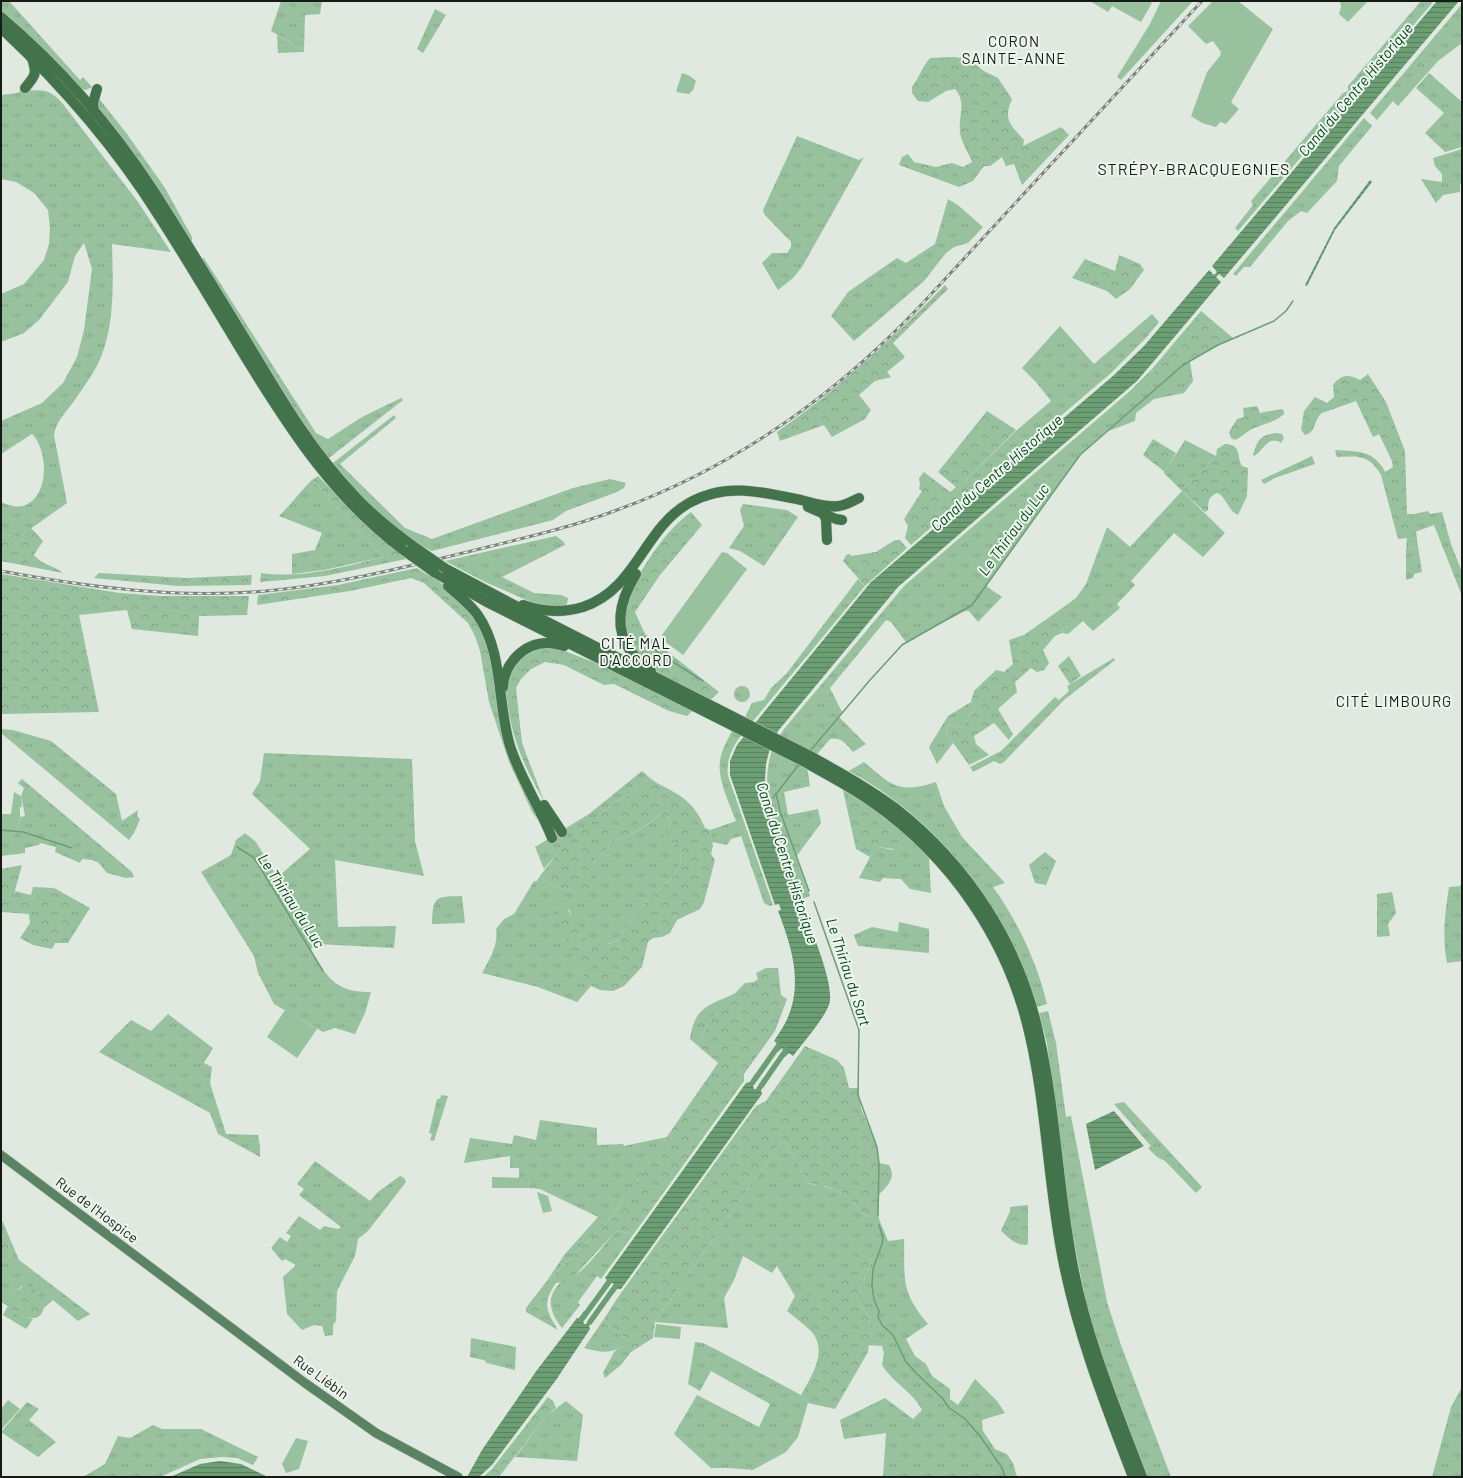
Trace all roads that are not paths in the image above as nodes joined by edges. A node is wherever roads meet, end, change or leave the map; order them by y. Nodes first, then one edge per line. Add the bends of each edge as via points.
1 (1, 17) edge
2 (1, 28) edge
3 (31, 56) junction
4 (52, 78) junction
5 (77, 93) junction
6 (94, 112) junction
7 (317, 458) junction
8 (329, 474) junction
9 (859, 498) dead end
10 (826, 510) junction
11 (827, 540) dead end
12 (434, 572) junction
13 (510, 603) junction
14 (574, 646) junction
15 (657, 679) junction
16 (688, 699) junction
17 (848, 782) junction
18 (562, 832) dead end
19 (552, 838) dead end
20 (1, 1155) edge
21 (177, 1287) joint
22 (457, 1476) edge
23 (1133, 1477) edge
24 (1142, 1477) edge

1 - 5 highway via 38,51
2 - 3 highway
3 - 4 highway
3 - 4 highway via 36,71 25,88 37,79
4 - 7 highway via 113,149 144,193 280,413
5 - 6 highway
5 - 6 highway via 97,89 93,103
6 - 7 highway via 152,189
7 - 8 highway
8 - 12 highway, bridge via 367,520
8 - 13 highway, bridge via 413,546 446,569
9 - 10 highway via 849,504
10 - 11 highway
10 - 13 highway via 752,490 727,490 707,494 688,504 669,519 622,582 597,602 570,611 544,611
10 - 15 highway via 764,497 725,495 698,503 672,522 629,584 620,612 621,632 625,643
12 - 14 highway via 457,587
12 - 19 highway via 472,607 486,630 494,653 508,741
13 - 15 highway
14 - 16 highway
14 - 18 highway via 548,643 526,649 508,667 503,686 511,734 521,763
15 - 16 highway
16 - 17 highway via 810,756
17 - 23 highway via 915,836 940,861 982,916 1012,977 1026,1017 1035,1060 1057,1225 1072,1304 1088,1359
17 - 24 highway via 894,808 946,855 992,917 1020,973 1029,995 1041,1044 1064,1216 1081,1302 1097,1357
20 - 21 main road, Rue de l'Hospice
21 - 22 main road, Rue Liébin via 376,1433

